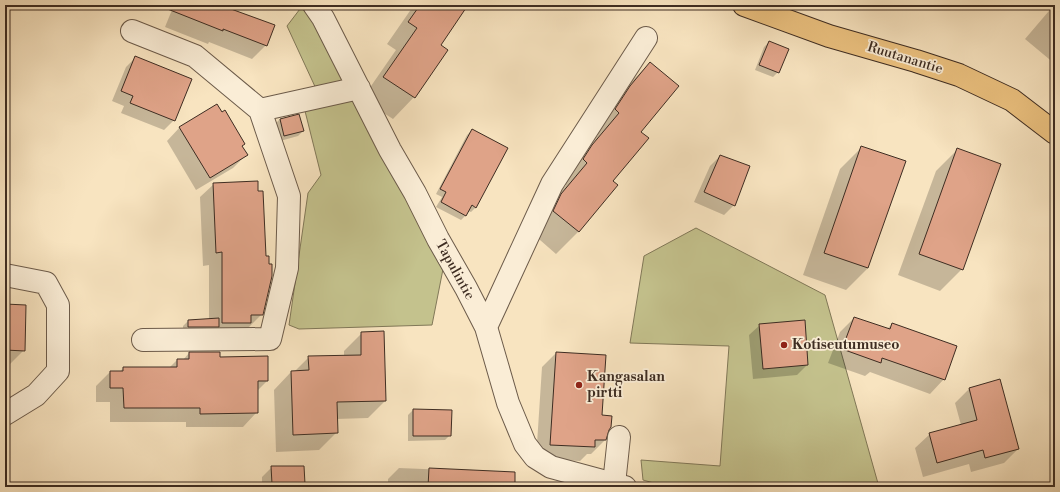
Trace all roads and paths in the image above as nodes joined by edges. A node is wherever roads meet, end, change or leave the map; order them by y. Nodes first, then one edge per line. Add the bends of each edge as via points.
1 (314, 5) edge
2 (744, 5) edge
3 (132, 31) dead end
4 (646, 38) dead end
5 (359, 88) junction
6 (260, 110) junction
7 (1055, 133) edge
8 (5, 275) edge
9 (486, 327) junction
10 (143, 340) dead end
11 (5, 414) edge
12 (619, 437) dead end
13 (620, 485) edge

1 - 5 street, Tapulintie
2 - 7 main road, Ruutanantie via 829,36 959,75 1012,100
3 - 6 street via 195,56
4 - 9 street via 552,184
5 - 6 street
5 - 9 street, Tapulintie
6 - 10 street via 289,196 287,268 270,339
8 - 11 street via 46,283 58,305 58,371 36,395
9 - 13 street, Tapulintie via 508,403 528,449 551,467
12 - 13 street

